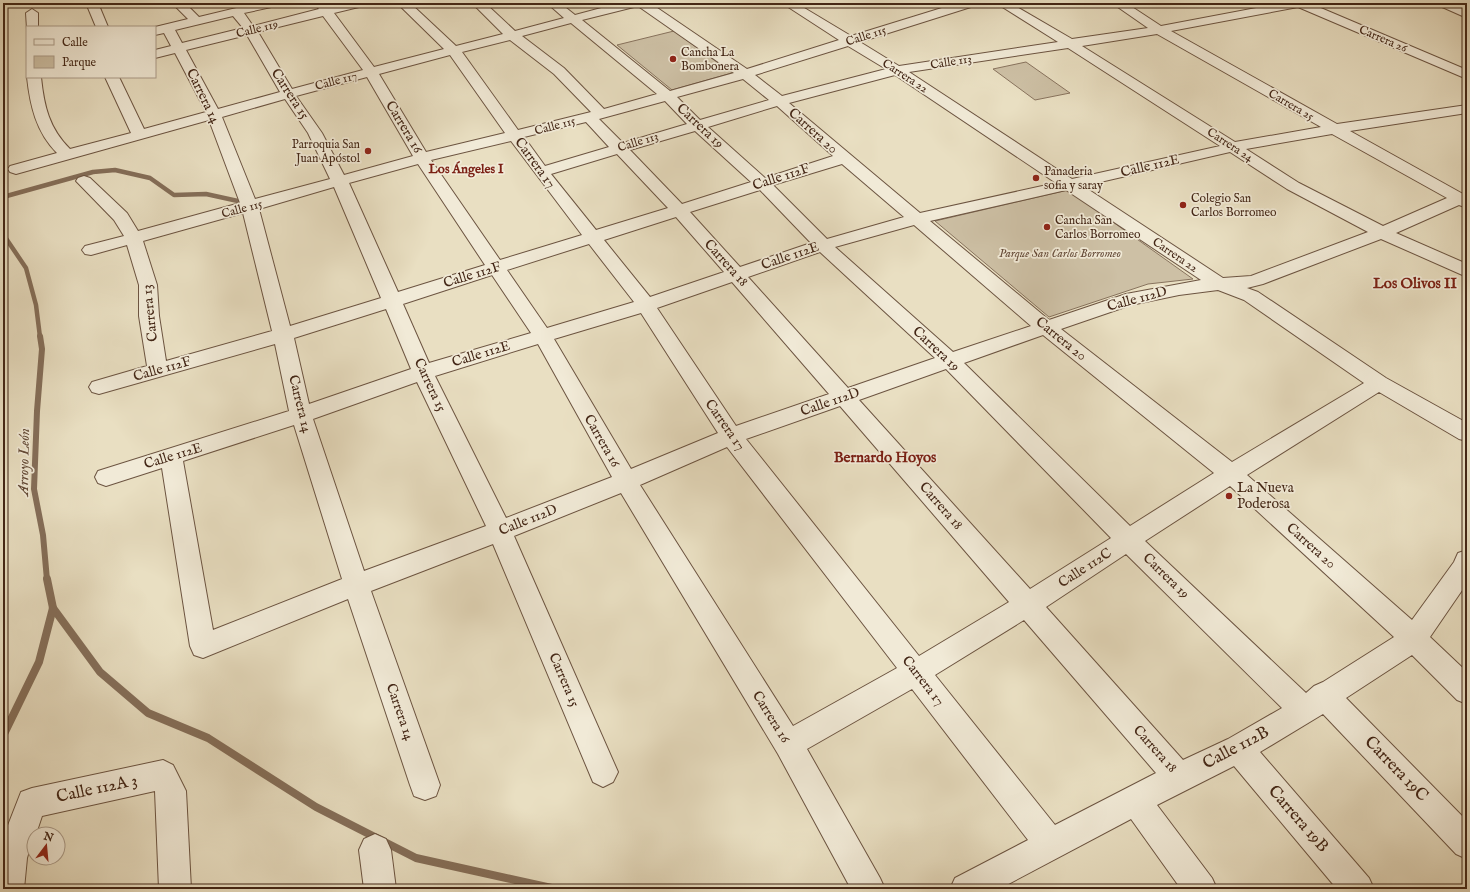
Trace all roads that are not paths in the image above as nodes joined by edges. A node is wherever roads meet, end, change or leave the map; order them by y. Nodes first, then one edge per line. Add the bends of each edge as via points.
1 (92, 3) edge
2 (178, 3) edge
3 (272, 3) edge
4 (358, 3) edge
5 (403, 3) edge
6 (478, 3) edge
7 (553, 3) edge
8 (634, 3) edge
9 (642, 3) edge
10 (788, 3) edge
11 (970, 3) edge
12 (1002, 3) edge
13 (1118, 3) edge
14 (1300, 3) edge
15 (1444, 3) edge
16 (252, 5) edge
17 (322, 7) edge
18 (236, 11) junction
19 (32, 13) dead end
20 (1467, 14) edge
21 (195, 20) junction
22 (575, 20) junction
23 (32, 26) edge
24 (102, 26) edge
25 (161, 29) edge
26 (1159, 30) junction
27 (251, 31) junction
28 (513, 36) junction
29 (851, 41) junction
30 (1069, 43) junction
31 (179, 48) junction
32 (454, 51) junction
33 (156, 54) edge
34 (1467, 60) edge
35 (1439, 62) junction
36 (897, 70) junction
37 (371, 72) junction
38 (745, 74) junction
39 (1467, 75) edge
40 (34, 78) edge
41 (112, 78) edge
42 (288, 94) junction
43 (668, 96) junction
44 (779, 101) junction
45 (1467, 108) edge
46 (214, 114) junction
47 (595, 115) junction
48 (697, 125) junction
49 (1333, 129) junction
50 (139, 135) junction
51 (516, 136) junction
52 (1234, 147) junction
53 (619, 148) junction
54 (67, 155) junction
55 (422, 158) junction
56 (844, 158) junction
57 (16, 169) dead end
58 (541, 172) junction
59 (84, 181) dead end
60 (340, 182) junction
61 (762, 183) junction
62 (1070, 184) junction
63 (1464, 201) edge
64 (250, 207) junction
65 (679, 210) junction
66 (917, 219) junction
67 (1382, 233) junction
68 (134, 238) junction
69 (592, 238) junction
70 (823, 245) junction
71 (91, 250) dead end
72 (498, 268) junction
73 (1467, 271) edge
74 (736, 275) junction
75 (1219, 284) junction
76 (391, 300) junction
77 (646, 305) junction
78 (1045, 327) junction
79 (283, 335) junction
80 (542, 335) junction
81 (949, 360) junction
82 (158, 370) junction
83 (423, 372) junction
84 (1379, 384) junction
85 (99, 387) dead end
86 (846, 397) junction
87 (301, 415) junction
88 (1467, 433) edge
89 (731, 436) junction
90 (171, 456) junction
91 (1231, 474) junction
92 (106, 477) dead end
93 (626, 481) junction
94 (500, 531) junction
95 (1128, 540) junction
96 (1467, 560) edge
97 (356, 585) junction
98 (1027, 605) junction
99 (1414, 639) junction
100 (916, 672) junction
101 (1467, 692) edge
102 (1314, 703) junction
103 (788, 744) junction
104 (1238, 749) junction
105 (603, 772) dead end
106 (1179, 777) junction
107 (426, 784) dead end
108 (1136, 801) junction
109 (1467, 843) edge
110 (1051, 845) junction
111 (375, 850) dead end
112 (8, 889) edge
113 (175, 889) edge
114 (380, 889) edge
115 (869, 889) edge
116 (966, 889) edge
117 (1201, 889) edge
118 (1358, 889) edge

1 - 24 street
2 - 21 street
3 - 16 street
4 - 17 street, Calle 119
5 - 32 street, Carrera 17
6 - 28 street
7 - 22 street, Carrera 19
8 - 22 street, Calle 117
9 - 38 street, Carrera 20
10 - 29 street, Carrera 22
11 - 29 street, Calle 115
12 - 30 street, Carrera 24
13 - 26 street, Carrera 25
14 - 26 street, Calle 113
14 - 35 street, Carrera 26
15 - 20 street
16 - 18 street
17 - 27 street, Calle 119
17 - 37 street, Carrera 16
18 - 21 street
18 - 27 street, Carrera 15
19 - 23 street
21 - 25 street
22 - 28 street, Calle 117
22 - 43 street, Carrera 19
25 - 31 street, Carrera 14
26 - 30 street, Calle 113
26 - 49 street, Carrera 25
27 - 31 street, Calle 119
27 - 42 street, Carrera 15
28 - 32 street, Calle 117
28 - 47 street via 559,70
29 - 36 street, Carrera 22
29 - 38 street, Calle 115
30 - 36 street, Calle 113
30 - 52 street, Carrera 24
31 - 33 street, Calle 119
31 - 46 street, Carrera 14
32 - 37 street, Calle 117
32 - 51 street, Carrera 17
34 - 35 street
35 - 39 street, Carrera 26
36 - 44 street, Calle 113
36 - 62 street, Carrera 22
37 - 42 street, Calle 117
37 - 55 street, Carrera 16
38 - 43 street, Calle 115
38 - 44 street, Carrera 20
40 - 54 street via 41,114 50,137
41 - 50 street
42 - 46 street, Calle 117
42 - 60 street, Carrera 15 via 315,134
43 - 47 street, Calle 115
43 - 48 street, Carrera 19
44 - 48 street, Calle 113
44 - 56 street, Carrera 20
45 - 49 street, Calle 112E
46 - 50 street, Calle 117
46 - 64 street, Carrera 14
47 - 51 street, Calle 115
47 - 53 street, Carrera 18
48 - 53 street, Calle 113
48 - 61 street, Carrera 19
49 - 52 street, Calle 112E
49 - 63 street, Carrera 25
50 - 54 street, Calle 117
51 - 55 street, Calle 115
51 - 58 street, Carrera 17
52 - 62 street, Calle 112E
52 - 67 street, Carrera 24 via 1293,186
53 - 58 street, Calle 113
53 - 65 street, Carrera 18
54 - 57 street, Calle 117
55 - 60 street, Calle 115
55 - 72 street, Carrera 16
56 - 61 street, Calle 112F
56 - 66 street, Carrera 20
58 - 69 street, Carrera 17
59 - 68 street, Carrera 13 via 121,217
60 - 64 street, Calle 115
60 - 76 street, Carrera 15
61 - 65 street, Calle 112F
61 - 70 street, Carrera 19
62 - 66 street, Calle 112E
62 - 75 street, Carrera 22
63 - 67 street, Calle 112D
64 - 68 street, Calle 115
64 - 79 street, Carrera 14
65 - 69 street, Calle 112F
65 - 74 street, Carrera 18
66 - 70 street, Calle 112E
66 - 78 street, Carrera 20
67 - 73 street, Carrera 24
67 - 75 street, Calle 112D via 1257,280 1242,284
68 - 71 street, Calle 115
68 - 82 street, Carrera 13 via 148,285 149,316
69 - 72 street, Calle 112F
69 - 77 street, Carrera 17
70 - 74 street, Calle 112E
70 - 81 street, Carrera 19
72 - 76 street, Calle 112F
72 - 80 street, Carrera 16
74 - 77 street, Calle 112E
74 - 86 street, Carrera 18
75 - 78 street, Calle 112D via 1169,290 1126,300
75 - 84 street, Carrera 22 via 1251,296
76 - 79 street, Calle 112F
76 - 83 street, Carrera 15
77 - 80 street, Calle 112E
77 - 89 street, Carrera 17
78 - 81 street, Calle 112D
78 - 91 street, Carrera 20
79 - 82 street, Calle 112F
79 - 87 street, Carrera 14
80 - 83 street, Calle 112E
80 - 93 street, Carrera 16
81 - 86 street, Calle 112D
81 - 95 street, Carrera 19
82 - 85 street, Calle 112F
83 - 87 street, Calle 112E
83 - 94 street, Carrera 15
84 - 88 street, Carrera 22
84 - 91 street, Calle 112C
86 - 89 street, Calle 112D
86 - 98 street, Carrera 18
87 - 90 street, Calle 112E
87 - 97 street, Carrera 14
89 - 93 street, Calle 112D
89 - 100 street, Carrera 17
90 - 92 street, Calle 112E
90 - 97 street, Calle 112D via 203,646
91 - 95 street, Calle 112C
91 - 99 street, Carrera 20
93 - 94 street, Calle 112D
93 - 103 street, Carrera 16
94 - 97 street, Calle 112D
94 - 105 street, Carrera 15
95 - 98 street, Calle 112C
95 - 102 street, Carrera 19
96 - 99 street, Calle 112B
97 - 107 street, Carrera 14
98 - 100 street, Calle 112C
98 - 106 street, Carrera 18
99 - 101 street, Carrera 20
99 - 102 street, Calle 112B
100 - 103 street, Calle 112C
100 - 110 street, Carrera 17
102 - 104 street, Calle 112B
102 - 109 street, Carrera 19C
103 - 115 street, Carrera 16
104 - 106 street, Calle 112B
104 - 118 street, Carrera 19B
106 - 108 street, Calle 112B
108 - 110 street, Calle 112B
108 - 117 street
110 - 116 street, Calle 112B
111 - 114 street
112 - 113 street, Calle 112A 3 via 12,858 32,803 163,775 171,791

